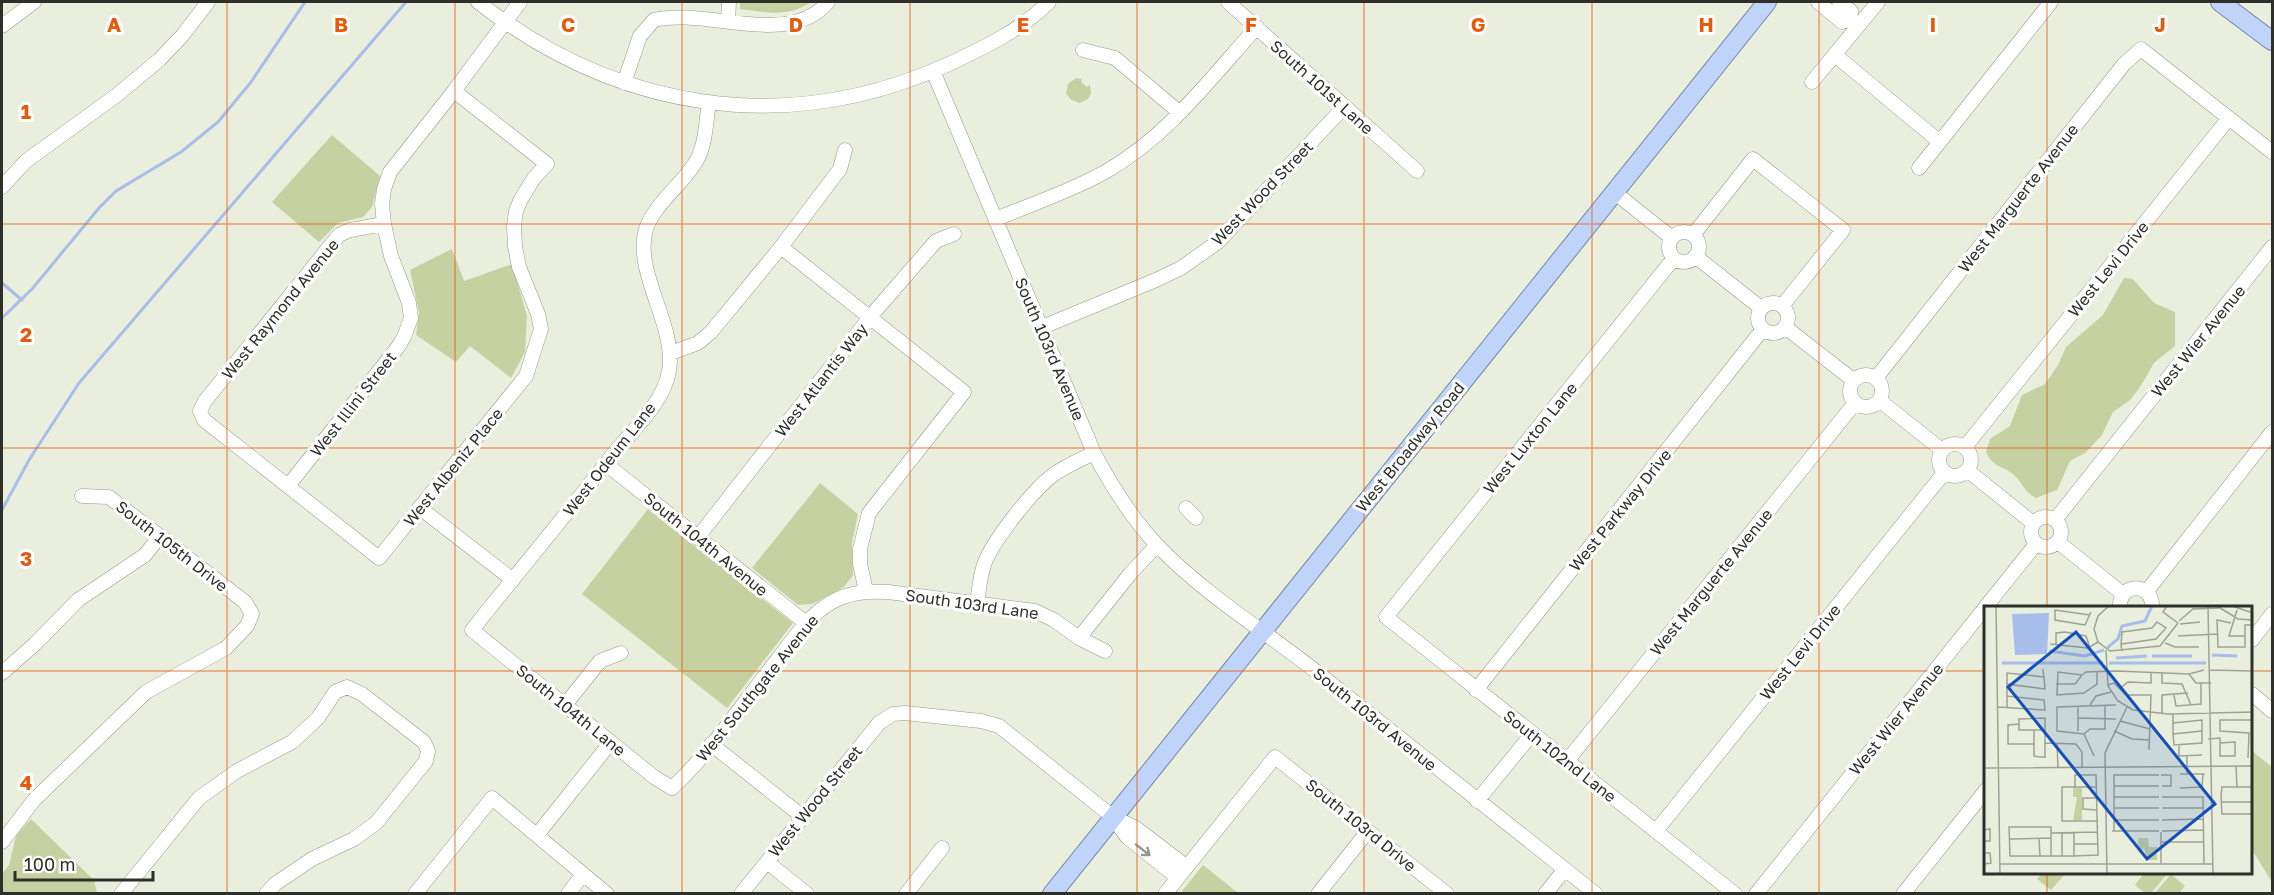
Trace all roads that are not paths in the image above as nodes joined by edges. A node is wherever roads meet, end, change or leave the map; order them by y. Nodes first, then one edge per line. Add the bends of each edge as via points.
1 (34, 2) edge
2 (208, 2) edge
3 (478, 2) edge
4 (520, 2) edge
5 (729, 2) edge
6 (1049, 2) edge
7 (1228, 2) edge
8 (1767, 2) edge
9 (1818, 2) edge
10 (1839, 2) edge
11 (1878, 2) edge
12 (2051, 2) edge
13 (2220, 2) edge
14 (826, 4) edge
15 (728, 21) junction
16 (505, 22) junction
17 (1854, 23) junction
18 (2, 26) edge
19 (1257, 27) junction
20 (2272, 42) edge
21 (1083, 50) dead end
22 (1834, 55) junction
23 (933, 71) junction
24 (1812, 82) dead end
25 (624, 83) junction
26 (454, 91) junction
27 (709, 102) junction
28 (1344, 107) junction
29 (1180, 113) junction
30 (2229, 118) junction
31 (1940, 142) junction
32 (2270, 144) edge
33 (845, 150) dead end
34 (1919, 168) dead end
35 (1417, 171) dead end
36 (2, 187) edge
37 (1614, 192) junction
38 (996, 219) junction
39 (384, 224) junction
40 (954, 234) dead end
41 (1693, 235) junction
42 (1672, 238) junction
43 (781, 247) junction
44 (2272, 247) edge
45 (1695, 256) junction
46 (1674, 258) junction
47 (1782, 306) junction
48 (1761, 308) junction
49 (870, 317) junction
50 (1785, 327) junction
51 (1040, 328) junction
52 (1763, 329) junction
53 (671, 353) junction
54 (1876, 378) junction
55 (1853, 380) junction
56 (1879, 400) junction
57 (1855, 403) junction
58 (2272, 432) edge
59 (1965, 447) junction
60 (1942, 450) junction
61 (1094, 453) junction
62 (606, 464) junction
63 (1968, 470) junction
64 (1944, 473) junction
65 (288, 486) junction
66 (82, 496) dead end
67 (420, 508) junction
68 (2055, 520) junction
69 (2033, 523) junction
70 (160, 536) junction
71 (698, 537) junction
72 (2058, 542) junction
73 (2036, 544) junction
74 (1157, 545) junction
75 (513, 580) junction
76 (866, 591) junction
77 (2147, 591) junction
78 (2122, 600) edge
79 (977, 603) junction
80 (1986, 606) edge
81 (2152, 606) edge
82 (1984, 609) edge
83 (2272, 614) edge
84 (1386, 617) joint
85 (806, 623) junction
86 (471, 630) joint
87 (1263, 631) junction
88 (1078, 638) junction
89 (2253, 639) edge
90 (1105, 651) dead end
91 (621, 653) dead end
92 (2, 673) edge
93 (1476, 690) junction
94 (2253, 695) edge
95 (565, 705) junction
96 (2272, 711) edge
97 (1532, 734) junction
98 (611, 742) junction
99 (711, 744) junction
100 (1567, 761) junction
101 (672, 788) joint
102 (1984, 793) edge
103 (1478, 801) junction
104 (803, 817) junction
105 (1113, 817) junction
106 (1368, 831) junction
107 (1656, 831) junction
108 (537, 835) junction
109 (2, 842) edge
110 (942, 848) dead end
111 (767, 862) junction
112 (1565, 869) junction
113 (1182, 872) junction
114 (584, 874) junction
115 (121, 894) edge
116 (266, 894) edge
117 (415, 894) edge
118 (568, 894) edge
119 (607, 894) edge
120 (741, 894) edge
121 (807, 894) edge
122 (906, 894) edge
123 (1052, 894) edge
124 (1166, 894) edge
125 (1318, 894) edge
126 (1447, 894) edge
127 (1545, 894) edge
128 (1596, 894) edge
129 (1735, 894) edge
130 (1756, 894) edge
131 (1903, 894) edge

1 - 18 street
2 - 36 street via 159,60 26,161
3 - 16 street
4 - 16 street
5 - 15 street
6 - 23 street via 993,43
7 - 19 street, South 101st Lane
8 - 37 main road, West Broadway Road
9 - 17 street via 1842,22
10 - 17 street via 1851,11
11 - 17 street
12 - 31 street
13 - 20 main road
14 - 15 street via 802,21 783,25
15 - 25 street via 683,16 654,20 640,36
16 - 25 street via 554,52
16 - 26 street
17 - 22 street
19 - 28 street, South 101st Lane
19 - 29 street
21 - 29 street via 1114,58
22 - 24 street
22 - 31 street
23 - 27 street via 861,94 820,101 776,105
23 - 38 street, South 103rd Avenue
25 - 27 street
26 - 39 street via 390,172 382,204
26 - 67 street, West Albeniz Place via 547,164 521,199 514,226 519,267 541,329 526,376
27 - 53 street via 698,157 653,215 643,245
28 - 35 street, South 101st Lane
28 - 51 street, West Wood Street via 1218,242 1156,280
29 - 38 street via 1159,134 1105,172
30 - 32 street
30 - 54 street, West Marguerte Avenue via 2141,49 2124,64
30 - 59 street, West Levi Drive
31 - 34 street
33 - 43 street via 840,169
37 - 42 street
37 - 87 main road, West Broadway Road
38 - 51 street, South 103rd Avenue
39 - 65 street, West Illini Street via 391,256 410,303 411,318 398,347
39 - 65 street, West Raymond Avenue via 339,236 200,411 204,420
40 - 49 street, West Atlantis Way via 936,241
41 - 42 street via 1684,232
41 - 45 street via 1698,248
41 - 47 street via 1753,159 1843,230
42 - 46 street via 1669,249
43 - 49 street
43 - 53 street via 711,332 698,343
44 - 68 street, West Wier Avenue
45 - 46 street via 1685,262
45 - 48 street
46 - 84 street, West Luxton Lane
47 - 48 street via 1773,303
47 - 50 street via 1788,314
48 - 52 street via 1758,317
49 - 71 street, West Atlantis Way
49 - 76 street via 964,392 869,513 860,549
50 - 52 street via 1776,332
50 - 55 street
51 - 61 street, South 103rd Avenue
52 - 93 street, West Parkway Drive
53 - 62 street, West Odeum Lane via 662,390
54 - 55 street via 1864,375
54 - 56 street via 1882,388
55 - 57 street via 1849,391
56 - 57 street via 1868,407
56 - 60 street
57 - 100 street, West Marguerte Avenue
58 - 77 street
59 - 60 street via 1955,444
59 - 63 street via 1970,456
60 - 64 street via 1939,464
61 - 74 street, South 103rd Avenue via 1121,500
61 - 79 street via 1053,475 996,542 986,560
62 - 71 street, South 104th Avenue
62 - 75 street, West Odeum Lane
63 - 64 street via 1954,477
63 - 69 street
64 - 107 street, West Levi Drive
65 - 67 street, West Albeniz Place via 379,558
66 - 70 street, South 105th Drive via 109,497
67 - 75 street
68 - 69 street via 2044,517
68 - 72 street via 2061,530
69 - 73 street via 2030,531
70 - 92 street via 144,555 78,600
70 - 109 street, South 105th Drive via 245,602 252,614 247,626 226,648 146,692 34,800
71 - 85 street, South 104th Avenue
72 - 73 street via 2045,548
72 - 78 street
73 - 80 street, West Wier Avenue
74 - 87 street, South 103rd Avenue
74 - 88 street
75 - 86 street, West Odeum Lane
76 - 79 street, South 103rd Lane
76 - 85 street, West Southgate Avenue via 831,603
77 - 78 street via 2133,588
77 - 81 street
79 - 88 street, South 103rd Lane via 1035,610
82 - 130 street, West Wier Avenue
83 - 89 street
84 - 93 street, South 102nd Lane
85 - 99 street, West Southgate Avenue
86 - 95 street, South 104th Lane
87 - 103 street, South 103rd Avenue
87 - 105 main road, West Broadway Road
88 - 90 street, South 103rd Lane
91 - 95 street via 600,661
93 - 97 street, South 102nd Lane
94 - 96 street
95 - 98 street, South 104th Lane
97 - 100 street, South 102nd Lane
97 - 103 street
98 - 101 street, South 104th Lane
98 - 108 street
99 - 101 street, West Southgate Avenue
99 - 104 street
100 - 107 street, South 102nd Lane
102 - 131 street
103 - 112 street, South 103rd Avenue
104 - 105 street, West Wood Street via 879,723 905,712 999,726
104 - 111 street, West Wood Street
105 - 113 street via 1136,828
105 - 123 main road, West Broadway Road
106 - 113 street, South 103rd Drive via 1275,757
106 - 125 street
106 - 126 street, South 103rd Drive
107 - 129 street, South 102nd Lane
108 - 114 street
108 - 117 street via 492,798
110 - 122 street
111 - 120 street, West Wood Street
111 - 121 street
112 - 127 street
112 - 128 street, South 103rd Avenue
113 - 124 street
114 - 118 street
114 - 119 street
115 - 116 street via 199,798 237,771 292,742 318,718 335,692 347,687 362,694 424,742 428,751 426,761 376,823 354,839 312,859

